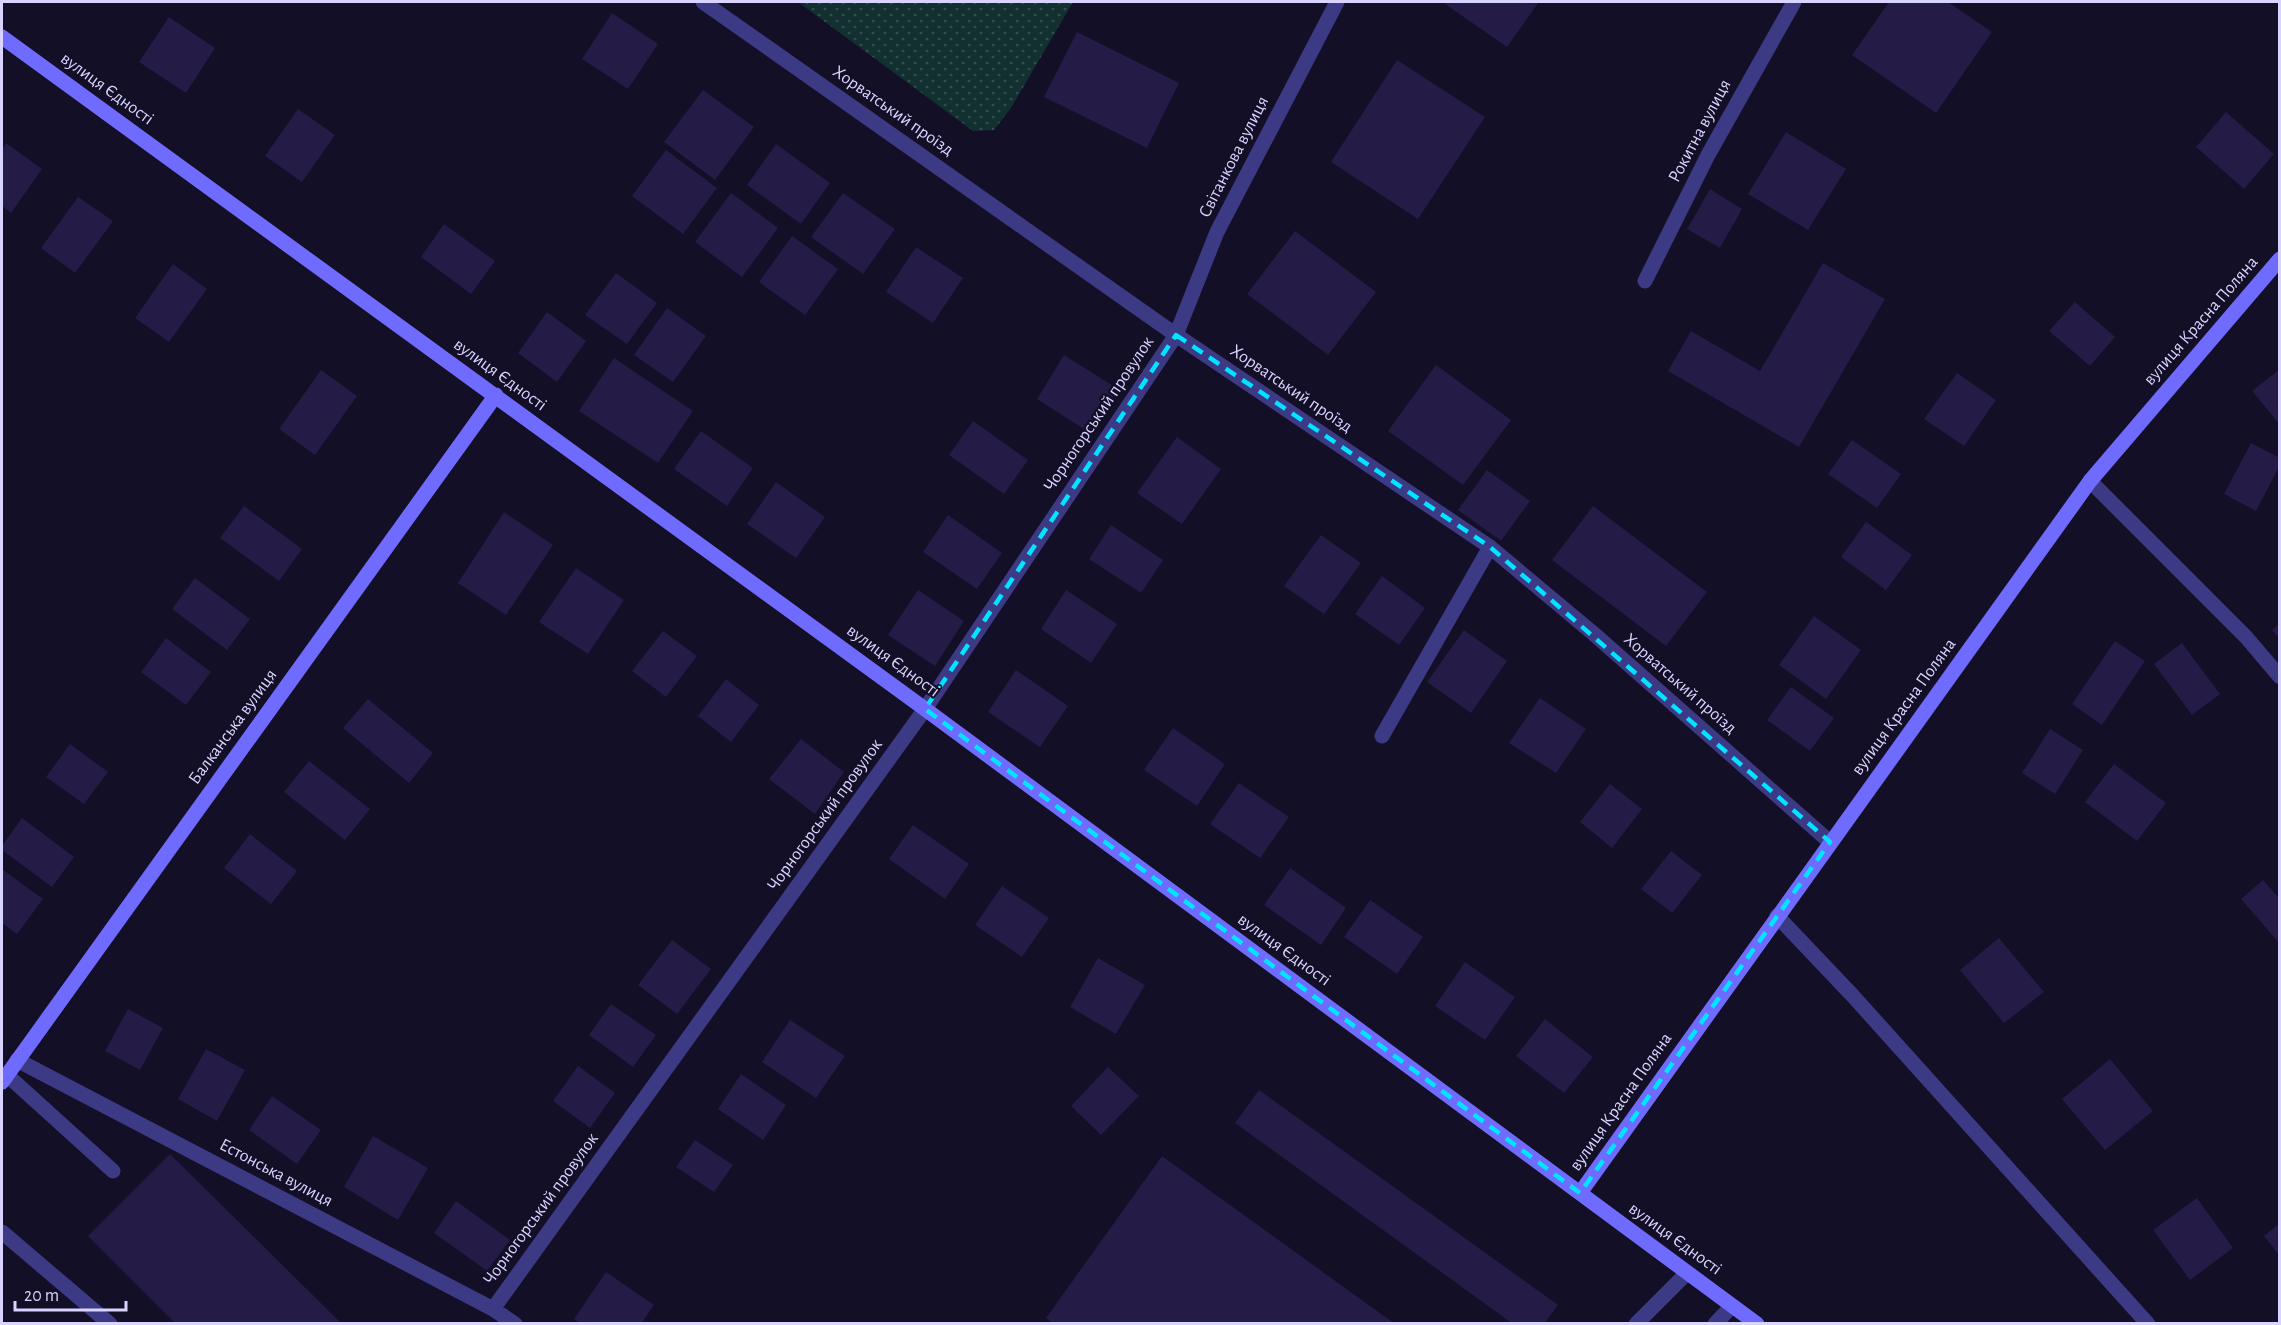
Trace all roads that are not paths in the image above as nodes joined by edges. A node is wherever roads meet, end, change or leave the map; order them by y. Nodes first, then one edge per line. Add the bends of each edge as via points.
1 (703, 2) edge
2 (1336, 2) edge
3 (1794, 2) edge
4 (2, 37) edge
5 (2280, 259) edge
6 (1645, 281) dead end
7 (1176, 335) junction
8 (496, 395) junction
9 (2090, 481) junction
10 (1490, 548) junction
11 (2280, 677) edge
12 (925, 709) junction
13 (1382, 736) dead end
14 (1830, 842) junction
15 (1777, 916) junction
16 (17, 1060) junction
17 (4, 1079) edge
18 (113, 1171) dead end
19 (1580, 1193) junction
20 (2, 1232) edge
21 (1687, 1273) junction
22 (1732, 1305) junction
23 (493, 1309) junction
24 (110, 1323) edge
25 (515, 1323) edge
26 (1636, 1323) edge
27 (1715, 1323) edge
28 (1757, 1323) edge
29 (2148, 1323) edge

1 - 7 street, Хорватський проїзд
2 - 7 street, Світанкова вулиця via 1216,232
3 - 6 street, Рокитна вулиця via 1708,155
4 - 8 main road, вулиця Єдності
5 - 9 main road, вулиця Красна Поляна
7 - 10 street, Хорватський проїзд
7 - 12 street, Чорногорський провулок
8 - 12 main road, вулиця Єдності
8 - 16 main road, Балканська вулиця
9 - 11 street via 2246,637
9 - 14 main road, вулиця Красна Поляна
10 - 13 street
10 - 14 street, Хорватський проїзд
12 - 19 main road, вулиця Єдності
12 - 23 street, Чорногорський провулок
14 - 15 main road, вулиця Красна Поляна
15 - 19 main road, вулиця Красна Поляна
15 - 29 street
16 - 17 main road, Балканська вулиця
16 - 23 street, Естонська вулиця
17 - 18 street
19 - 21 main road, вулиця Єдності
20 - 24 street
21 - 22 main road, вулиця Єдності
21 - 26 street
22 - 27 street
22 - 28 main road, вулиця Єдності
23 - 25 street, Естонська вулиця

